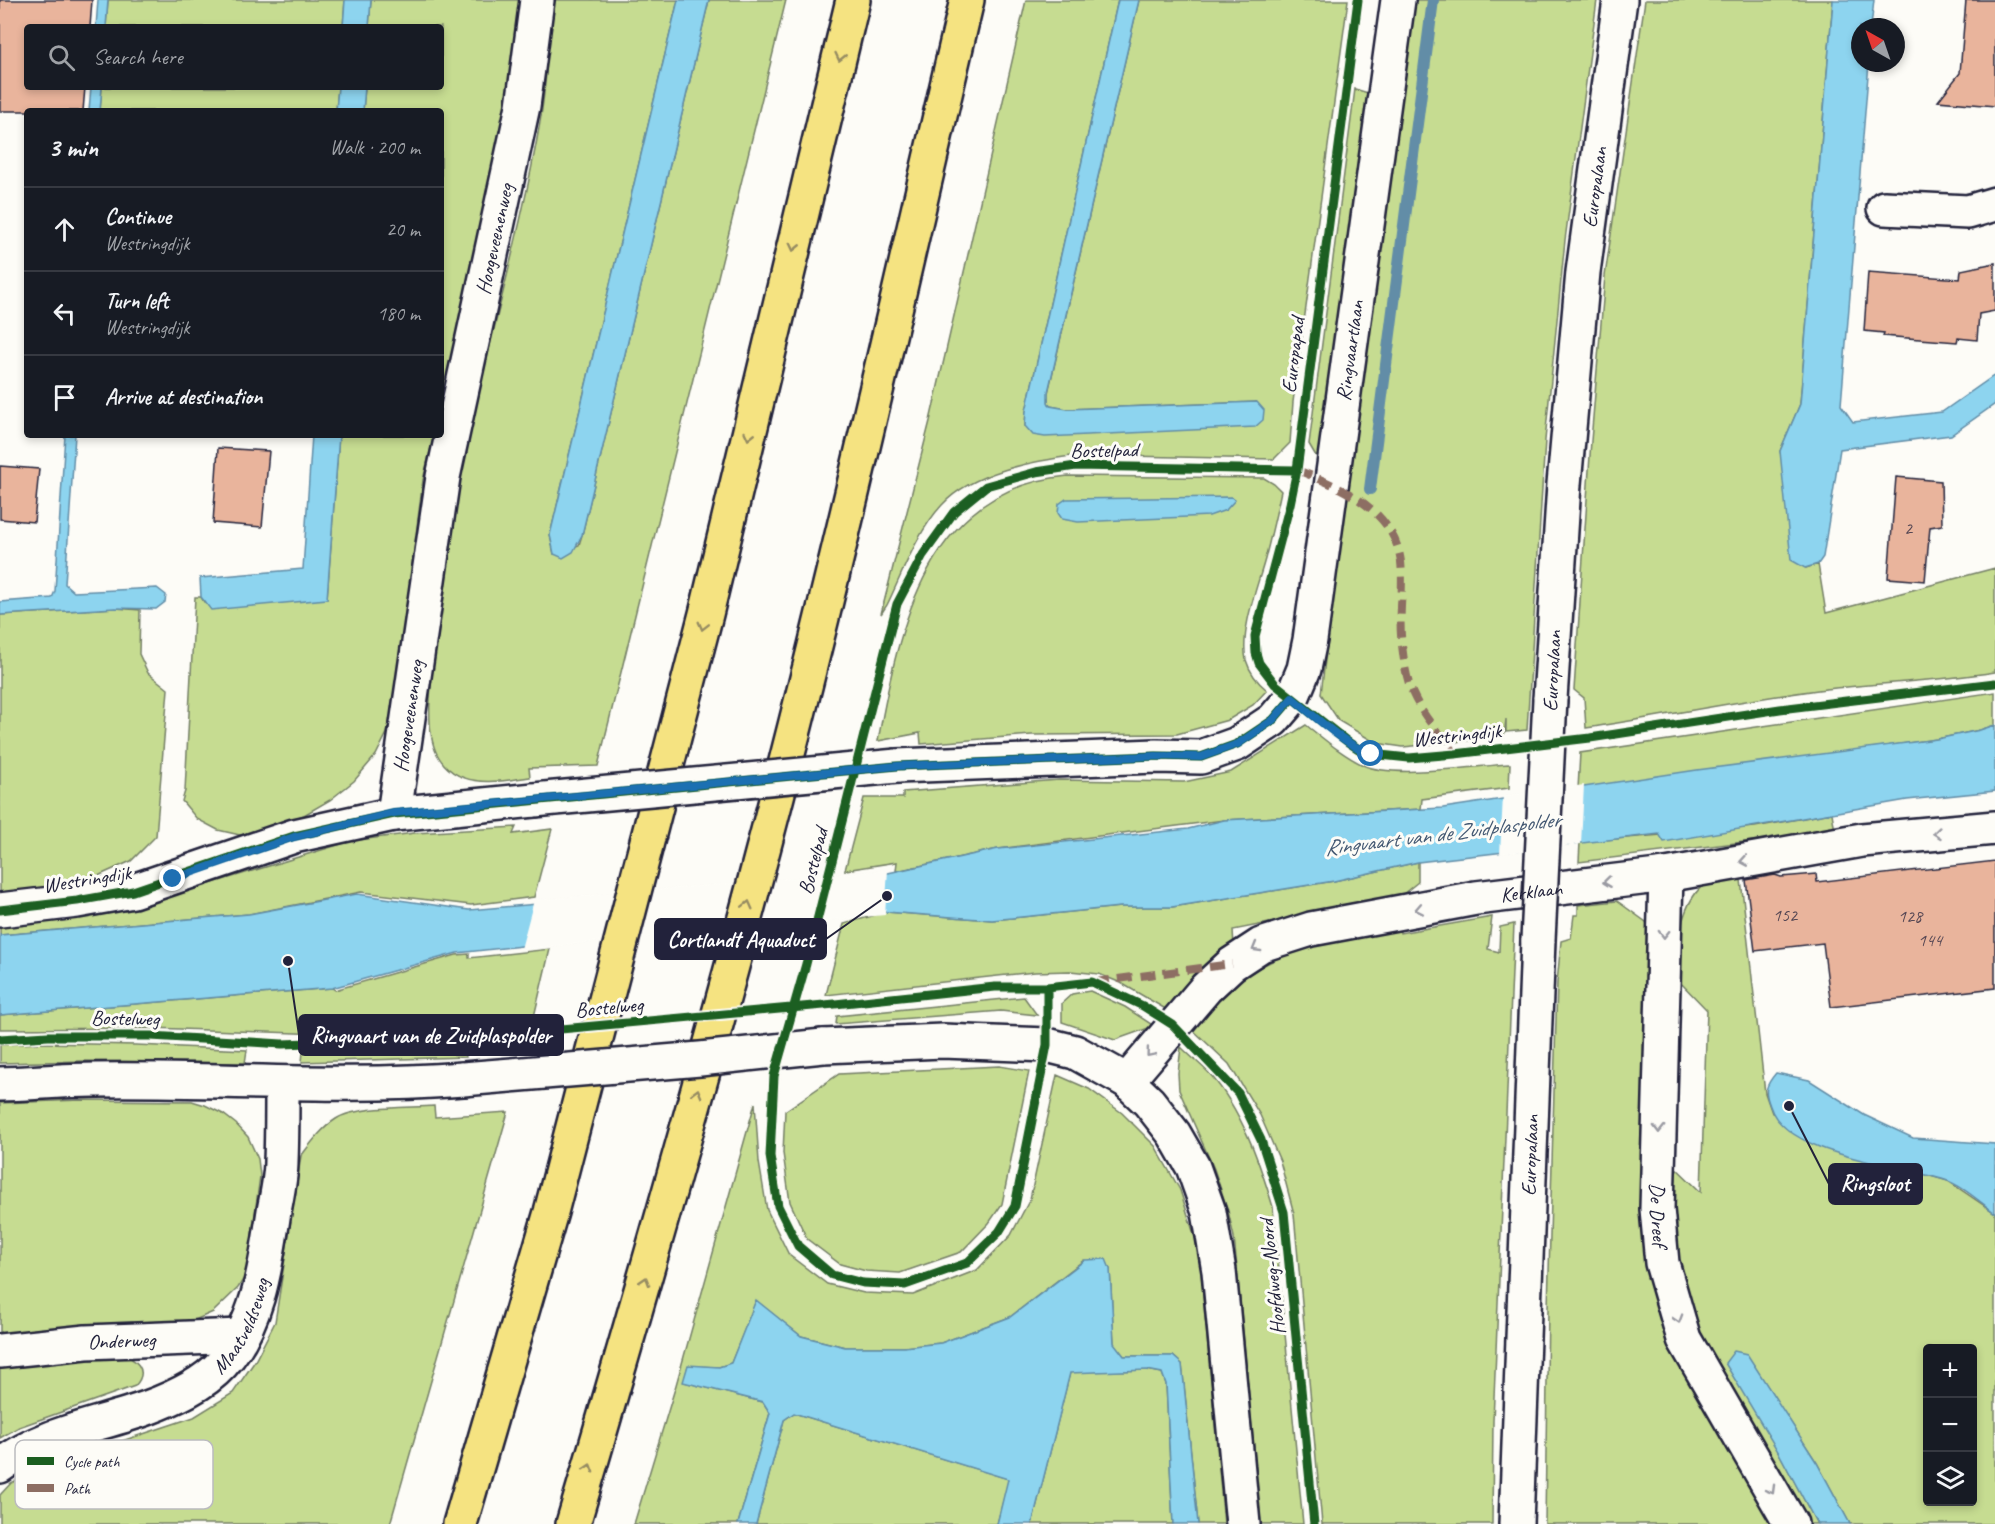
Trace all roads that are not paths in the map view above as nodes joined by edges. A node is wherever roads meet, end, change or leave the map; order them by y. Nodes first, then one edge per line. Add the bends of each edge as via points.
1 (537, 0) edge
2 (853, 0) edge
3 (967, 0) edge
4 (1398, 0) edge
5 (1620, 0) edge
6 (1995, 204) edge
7 (1884, 208) dead end
8 (1292, 698) joint
9 (394, 813) junction
10 (1995, 828) edge
11 (1666, 875) junction
12 (0, 909) edge
13 (1127, 1081) junction
14 (0, 1084) edge
15 (282, 1084) junction
16 (241, 1336) junction
17 (0, 1351) edge
18 (44, 1440) edge
19 (15, 1456) edge
20 (0, 1466) edge
21 (460, 1524) edge
22 (573, 1524) edge
23 (1243, 1524) edge
24 (1516, 1524) edge
25 (1791, 1524) edge

1 - 9 street, Hoogeveenenweg via 523,106 443,477
2 -> 21 highway via 706,614 551,1212
22 -> 3 highway via 662,1224 738,944 826,603
4 - 8 street, Ringvaartlaan via 1310,640
5 - 24 street, Europalaan, bridge via 1582,284 1564,484 1538,940
6 - 7 street via 1968,212
8 - 9 street, Westringdijk, bridge via 1273,720 1238,744 1201,757 897,766
9 - 12 street, Westringdijk via 294,837 133,891
10 -> 11 street, Kerklaan via 1862,840
11 -> 13 street, Kerklaan via 1476,898 1311,929 1261,945 1206,988
11 -> 25 street, De Dreef via 1657,1209 1662,1263 1684,1339
13 - 15 street, bridge via 1075,1052 1047,1045 943,1041 823,1046 403,1084
13 - 23 street via 1174,1134 1209,1212 1219,1271
14 - 15 street via 96,1080
15 - 16 street, Maatveldseweg via 281,1164 267,1259 257,1298
16 - 17 street, Onderweg via 86,1342
16 - 18 street, Maatveldseweg via 220,1366 187,1390 147,1408
19 - 20 street, Maatveldseweg

